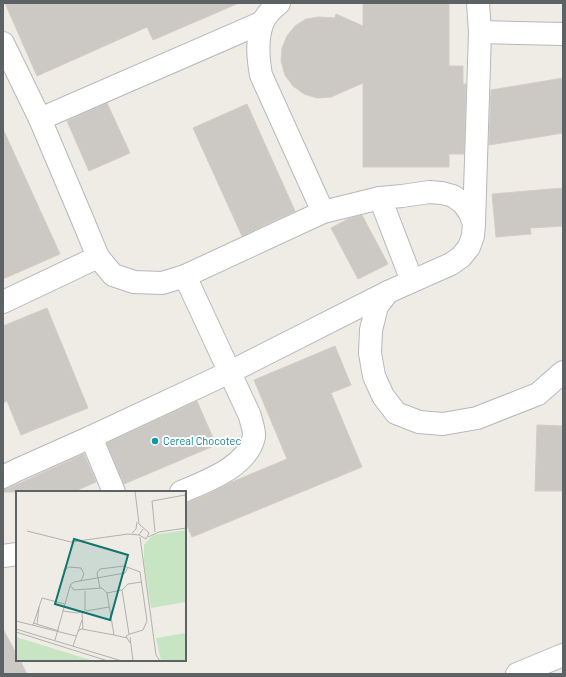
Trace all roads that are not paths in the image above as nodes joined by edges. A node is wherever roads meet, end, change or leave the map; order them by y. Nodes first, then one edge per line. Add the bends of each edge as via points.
1 (279, 3) edge
2 (478, 3) edge
3 (263, 22) junction
4 (480, 32) junction
5 (563, 34) edge
6 (3, 43) edge
7 (40, 119) junction
8 (380, 198) junction
9 (323, 212) junction
10 (474, 224) junction
11 (98, 257) junction
12 (185, 276) junction
13 (412, 281) junction
14 (388, 292) junction
15 (3, 302) edge
16 (230, 372) junction
17 (563, 372) edge
18 (91, 437) junction
19 (3, 477) edge
20 (114, 491) edge
21 (183, 491) edge
22 (16, 554) edge
23 (3, 556) edge
24 (563, 655) edge
25 (517, 674) edge

1 - 3 street
2 - 4 street
3 - 7 street
3 - 9 street via 258,41 261,75
4 - 5 street
4 - 10 street
6 - 7 street
7 - 11 street
8 - 9 street
8 - 10 street via 429,192 453,196 463,203
8 - 13 street
9 - 12 street
10 - 13 street via 469,247 461,257
11 - 12 street via 113,275 134,282 162,283
11 - 15 street
12 - 16 street
13 - 14 street
14 - 16 street
14 - 17 street via 377,306 371,330 370,353 374,376 380,390 396,413 419,422 443,424 477,418 538,394
16 - 18 street
16 - 21 street via 250,416 254,436 249,449 239,462 214,478
18 - 19 street
18 - 20 street
22 - 23 street
24 - 25 street

